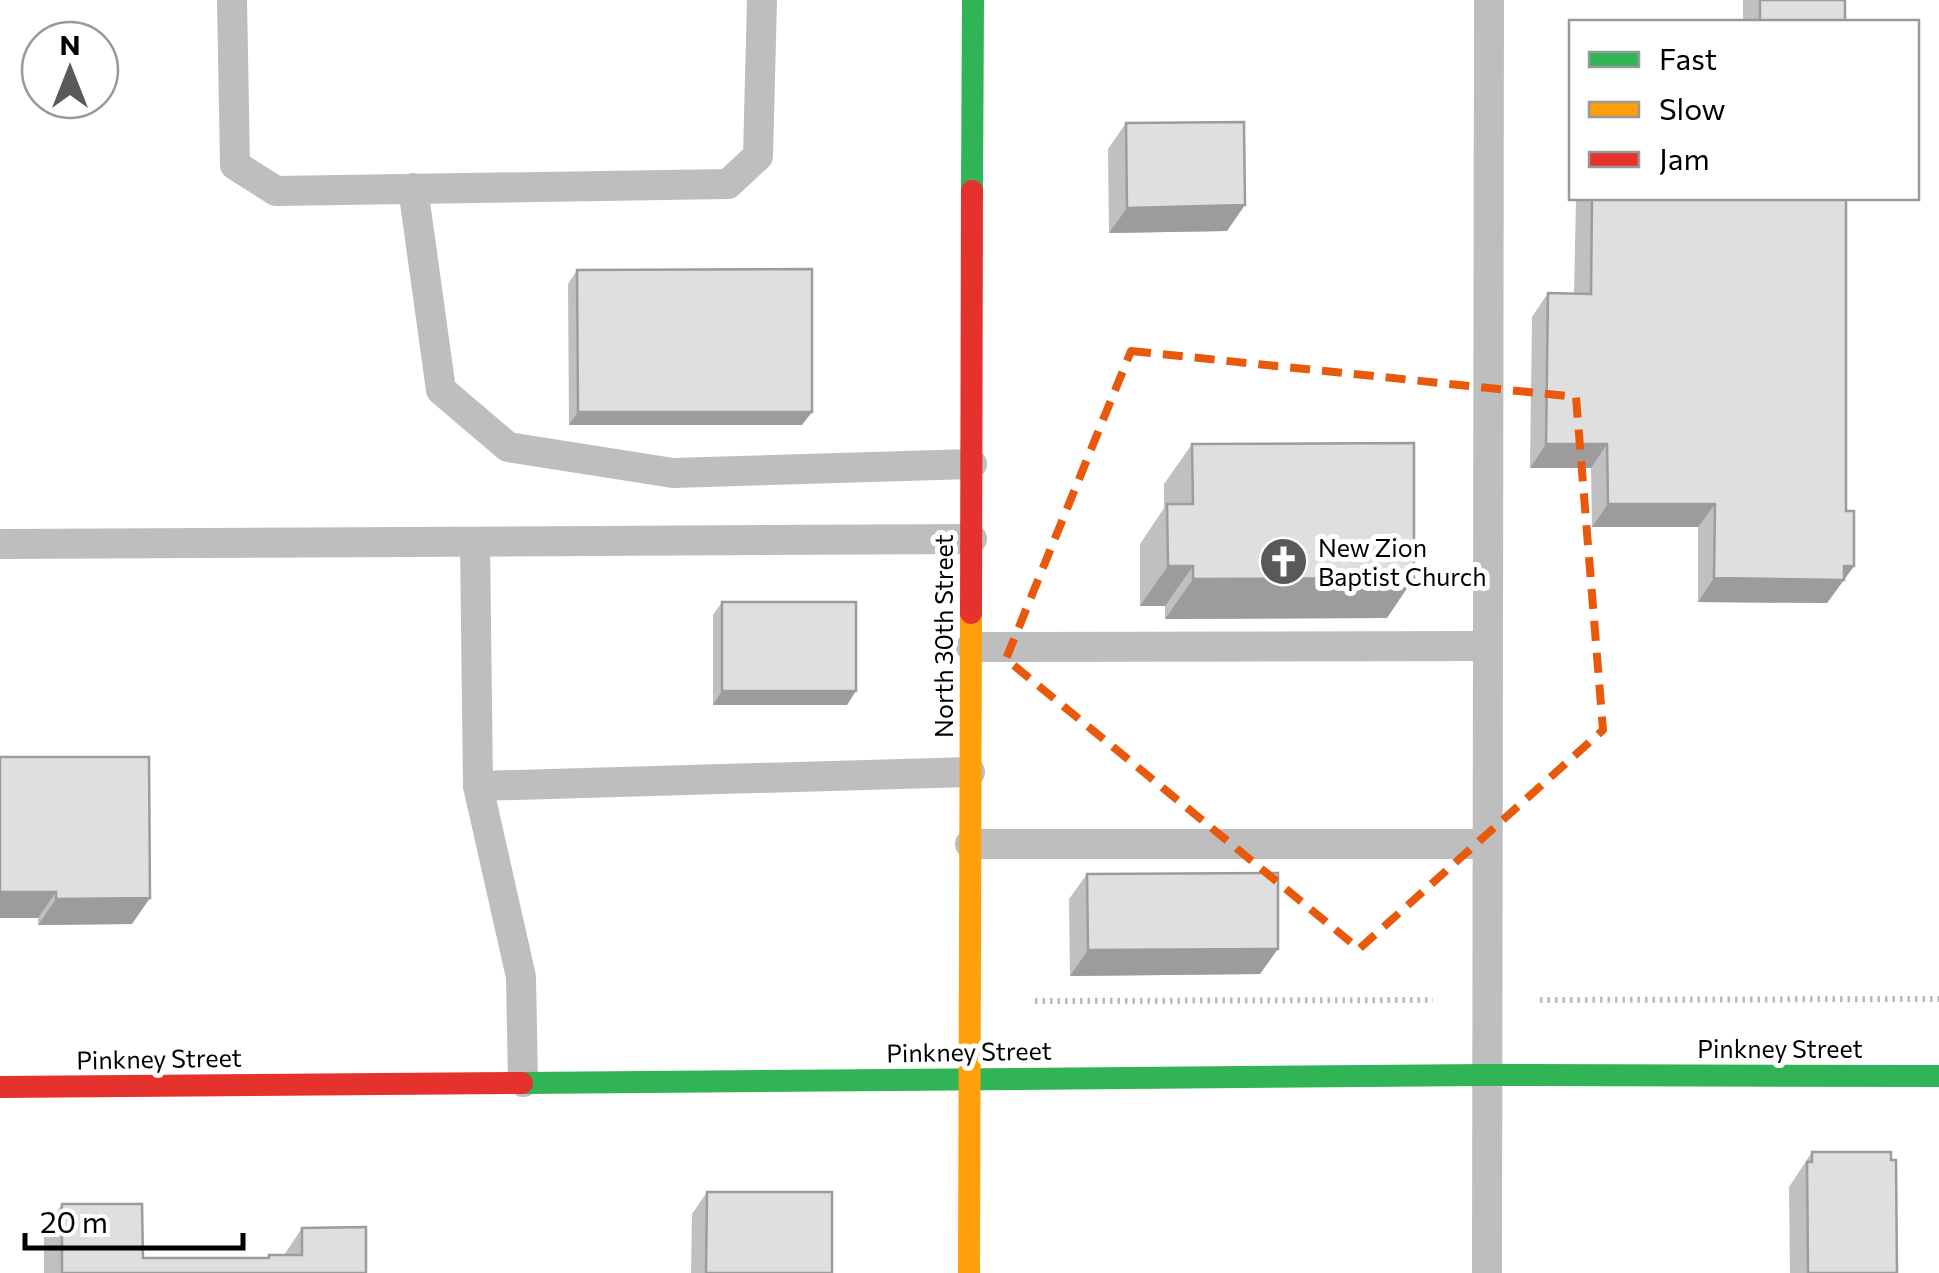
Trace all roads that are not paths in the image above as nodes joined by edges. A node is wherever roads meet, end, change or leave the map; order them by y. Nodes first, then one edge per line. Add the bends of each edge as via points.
1 (232, 0) edge
2 (762, 0) edge
3 (972, 0) edge
4 (1488, 0) edge
5 (413, 188) junction
6 (972, 464) junction
7 (972, 539) junction
8 (475, 542) junction
9 (0, 544) edge
10 (1488, 646) junction
11 (971, 647) junction
12 (970, 772) junction
13 (478, 786) junction
14 (970, 844) junction
15 (1487, 844) junction
16 (1486, 1075) junction
17 (1939, 1076) edge
18 (970, 1078) junction
19 (523, 1082) junction
20 (0, 1087) edge
21 (969, 1273) edge
22 (1487, 1273) edge

1 - 5 lane via 235,166 276,191
2 - 5 lane via 758,156 728,184
3 - 6 street, North 30th Street
4 - 10 lane
5 - 6 lane via 441,390 508,447 672,472
6 - 7 street, North 30th Street
7 - 8 lane
7 - 11 street, North 30th Street
8 - 9 lane
8 - 13 lane
10 - 11 lane
10 - 15 lane
11 - 12 street, North 30th Street
12 - 13 lane
12 - 14 street, North 30th Street
13 - 19 lane via 521,977
14 - 15 lane
14 - 18 street, North 30th Street
15 - 16 lane
16 - 17 street, Pinkney Street
16 - 18 street, Pinkney Street
16 - 22 lane
18 - 19 street, Pinkney Street
18 - 21 street, North 30th Street
19 - 20 street, Pinkney Street

